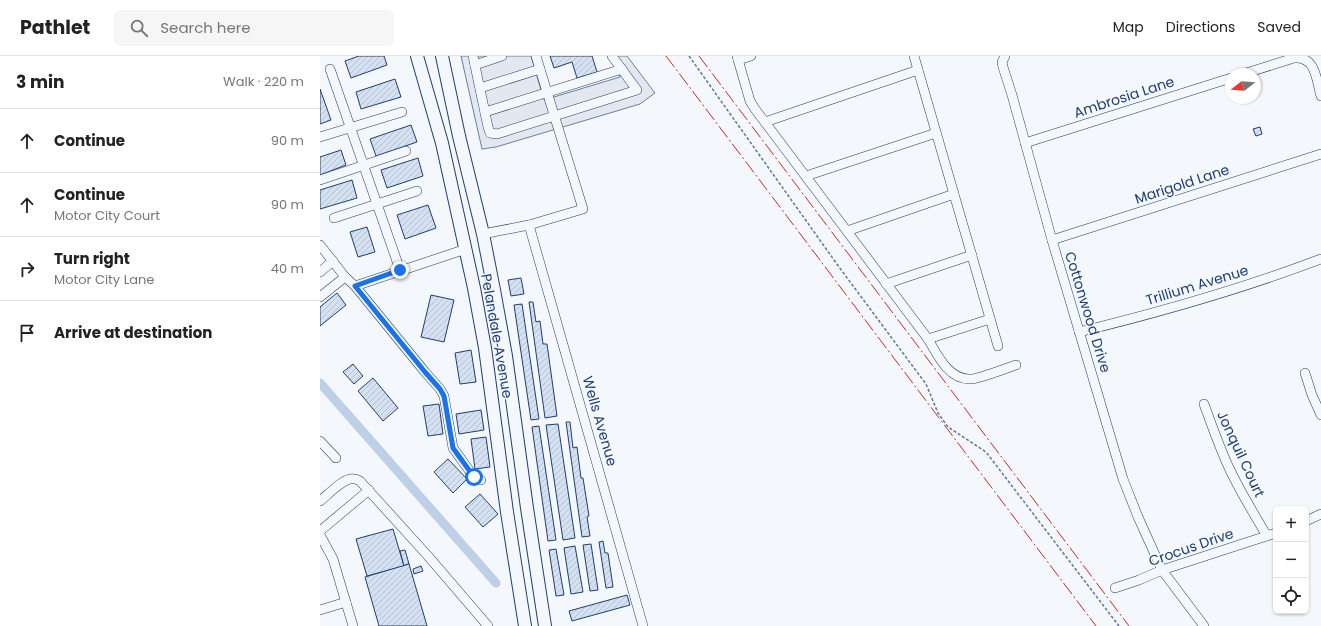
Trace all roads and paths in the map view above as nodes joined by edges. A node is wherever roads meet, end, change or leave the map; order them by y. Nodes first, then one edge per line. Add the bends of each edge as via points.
1 (417, 56) edge
2 (442, 56) edge
3 (502, 56) edge
4 (536, 56) edge
5 (612, 56) edge
6 (689, 56) edge
7 (751, 56) edge
8 (914, 56) edge
9 (1004, 56) edge
10 (738, 58) edge
11 (474, 60) edge
12 (1261, 68) edge
13 (330, 69) dead end
14 (540, 69) junction
15 (622, 69) junction
16 (918, 70) junction
17 (1225, 80) edge
18 (480, 88) junction
19 (548, 92) junction
20 (1321, 96) edge
21 (402, 112) dead end
22 (485, 112) junction
23 (555, 116) junction
24 (765, 122) junction
25 (350, 127) junction
26 (936, 133) junction
27 (320, 137) edge
28 (1025, 143) junction
29 (406, 151) dead end
30 (1321, 154) edge
31 (364, 166) junction
32 (806, 176) junction
33 (320, 180) edge
34 (417, 191) dead end
35 (954, 194) junction
36 (377, 204) junction
37 (334, 218) dead end
38 (529, 224) junction
39 (847, 231) junction
40 (484, 234) junction
41 (1052, 240) junction
42 (320, 245) edge
43 (466, 248) junction
44 (972, 255) junction
45 (1321, 259) edge
46 (333, 261) junction
47 (400, 270) junction
48 (320, 272) edge
49 (345, 277) junction
50 (886, 284) junction
51 (355, 286) junction
52 (320, 297) edge
53 (990, 319) junction
54 (1079, 332) junction
55 (928, 339) junction
56 (998, 346) dead end
57 (1016, 365) dead end
58 (1305, 373) dead end
59 (1204, 404) dead end
60 (1321, 415) edge
61 (320, 441) edge
62 (336, 458) dead end
63 (481, 480) dead end
64 (368, 490) junction
65 (320, 501) edge
66 (1321, 514) edge
67 (1309, 520) edge
68 (320, 531) edge
69 (1272, 534) edge
70 (320, 535) edge
71 (1162, 570) junction
72 (1115, 588) dead end
73 (346, 602) junction
74 (320, 610) edge
75 (353, 626) edge
76 (488, 626) edge
77 (525, 626) edge
78 (545, 626) edge
79 (643, 626) edge
80 (1119, 626) edge
81 (1204, 626) edge

1 - 43 main road, Pelandale Avenue via 442,143
2 - 40 main road, Pelandale Avenue
3 - 11 street
4 - 14 street
5 - 15 street
6 - 80 path via 926,384 938,413 948,427 986,452
7 - 10 street
8 - 16 street
9 - 28 street, Cottonwood Drive via 1003,67
10 - 24 street via 750,101
11 - 18 street
12 - 20 street via 1294,58 1306,59 1313,66
13 - 25 street
14 - 18 street
14 - 19 street
15 - 19 street
15 - 23 street via 638,90
16 - 24 street
16 - 26 street
17 - 28 street, Ambrosia Lane
18 - 22 street
19 - 22 street
19 - 23 street
21 - 25 street
22 - 23 street via 490,133 497,134
23 - 38 street via 584,209
24 - 32 street
25 - 27 street
25 - 31 street
26 - 32 street
26 - 35 street
28 - 41 street, Cottonwood Drive
29 - 31 street
30 - 41 street, Marigold Lane
31 - 33 street
31 - 36 street
32 - 39 street
34 - 36 street
35 - 39 street
35 - 44 street
36 - 37 street
36 - 47 street
38 - 40 street
38 - 79 street, Wells Avenue
39 - 50 street
40 - 78 main road, Pelandale Avenue via 506,356
41 - 54 street, Cottonwood Drive
42 - 46 street
43 - 47 street
43 - 77 main road, Pelandale Avenue via 485,348
44 - 50 street
44 - 53 street
45 - 54 street, Trillium Avenue via 1190,304
46 - 48 street
46 - 49 street
47 - 51 street
49 - 51 street
49 - 52 street
50 - 55 street
51 - 63 street via 440,389 444,396 453,448 474,477
53 - 55 street
53 - 56 street
54 - 71 street, Cottonwood Drive via 1123,479
55 - 57 street via 944,364 961,378 969,380
58 - 60 street
59 - 69 street, Jonquil Court via 1216,438 1245,500
61 - 62 street
64 - 65 street via 354,478 342,483
64 - 68 street
64 - 76 street
66 - 67 street
69 - 71 street, Crocus Drive
70 - 73 street via 333,559
71 - 72 street, Crocus Drive
71 - 81 street, Cottonwood Drive
73 - 74 street
73 - 75 street

